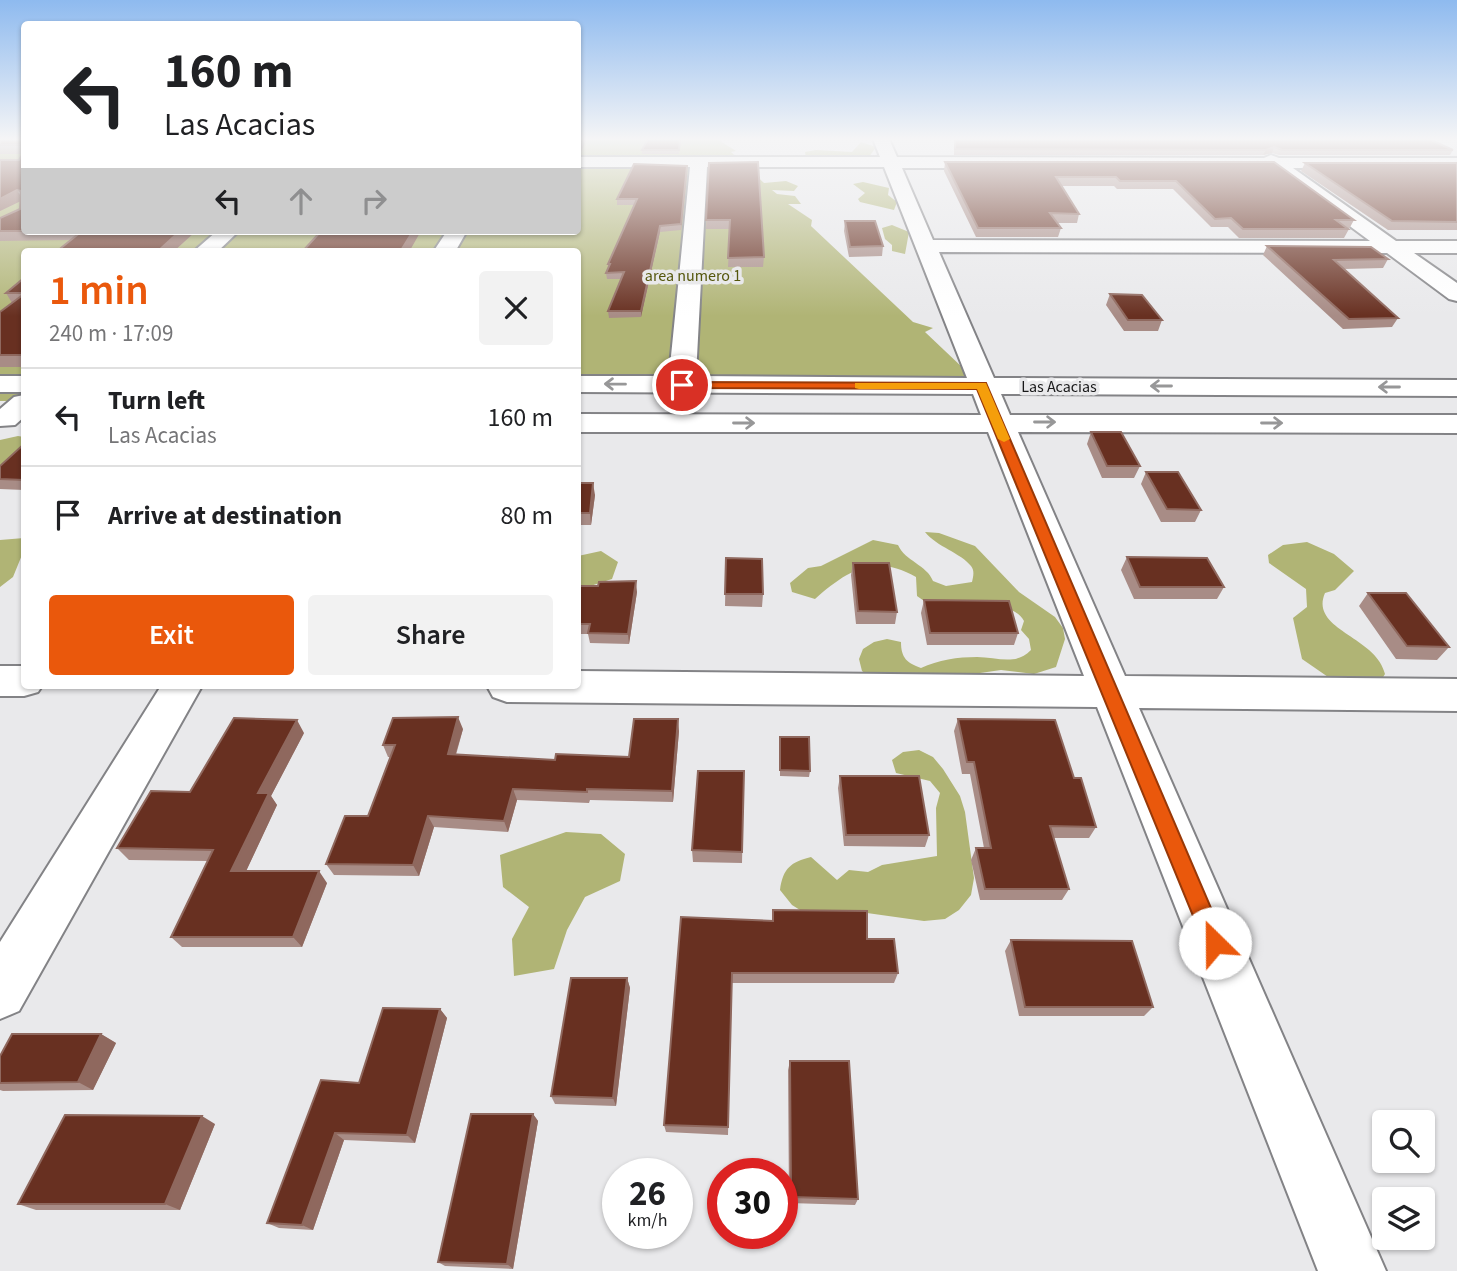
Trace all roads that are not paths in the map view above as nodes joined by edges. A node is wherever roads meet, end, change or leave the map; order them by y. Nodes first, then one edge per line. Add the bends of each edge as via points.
1 (696, 198) edge
2 (906, 198) edge
3 (1325, 198) edge
4 (224, 235) edge
5 (925, 246) junction
6 (1393, 246) junction
7 (1457, 247) edge
8 (209, 248) edge
9 (1457, 294) edge
10 (0, 383) edge
11 (21, 384) edge
12 (581, 384) edge
13 (682, 385) junction
14 (1457, 388) edge
15 (989, 404) junction
16 (581, 423) edge
17 (1457, 424) edge
18 (0, 681) edge
19 (21, 681) edge
20 (581, 686) edge
21 (180, 689) edge
22 (1109, 690) junction
23 (1457, 695) edge
24 (0, 992) edge
25 (1352, 1271) edge

1 - 13 street
2 - 5 street
3 - 6 street
4 - 8 street
5 - 6 street
5 - 15 street
6 - 7 street
6 - 9 street
10 - 11 street
13 -> 12 street, Las Acacias
13 - 15 street, Las Acacias
14 -> 15 street, Las Acacias
16 -> 15 street, Las Acacias
15 -> 17 street, Las Acacias
15 - 22 street
18 - 19 street
20 - 22 street
21 - 24 street
22 - 23 street
22 - 25 street

